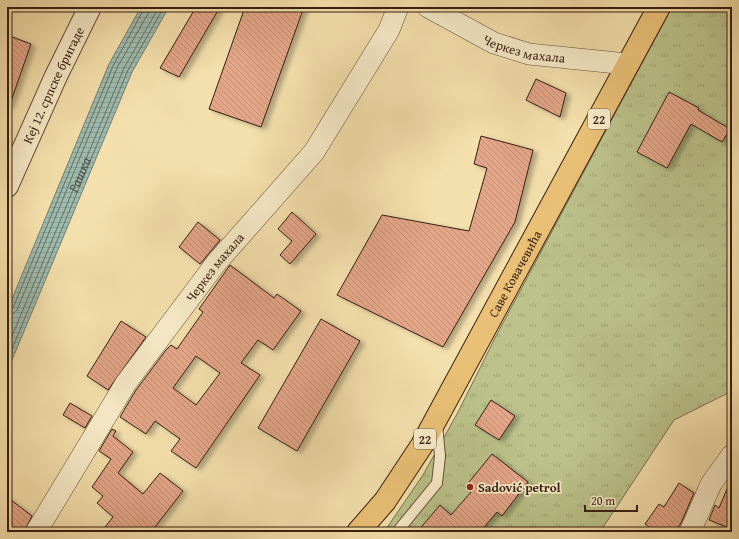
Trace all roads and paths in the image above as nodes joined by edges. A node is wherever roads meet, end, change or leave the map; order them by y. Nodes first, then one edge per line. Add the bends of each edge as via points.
1 (90, 7) edge
2 (398, 7) edge
3 (428, 7) edge
4 (659, 7) edge
5 (627, 64) junction
6 (7, 186) edge
7 (437, 418) junction
8 (732, 455) edge
9 (36, 532) edge
10 (358, 532) edge
11 (398, 532) edge
12 (690, 532) edge

1 - 6 street, Кеј 12. српске бригаде
2 - 9 street, Черкез махала via 389,30 314,152 217,262 126,383
3 - 5 street, Черкез махала via 494,43 529,54
4 - 5 main road, Саве Ковачевића / 22
5 - 7 main road, Саве Ковачевића / 22
7 - 10 main road, Саве Ковачевића / 22 via 403,476
7 - 11 lane via 440,456 437,483
8 - 12 street via 711,484

